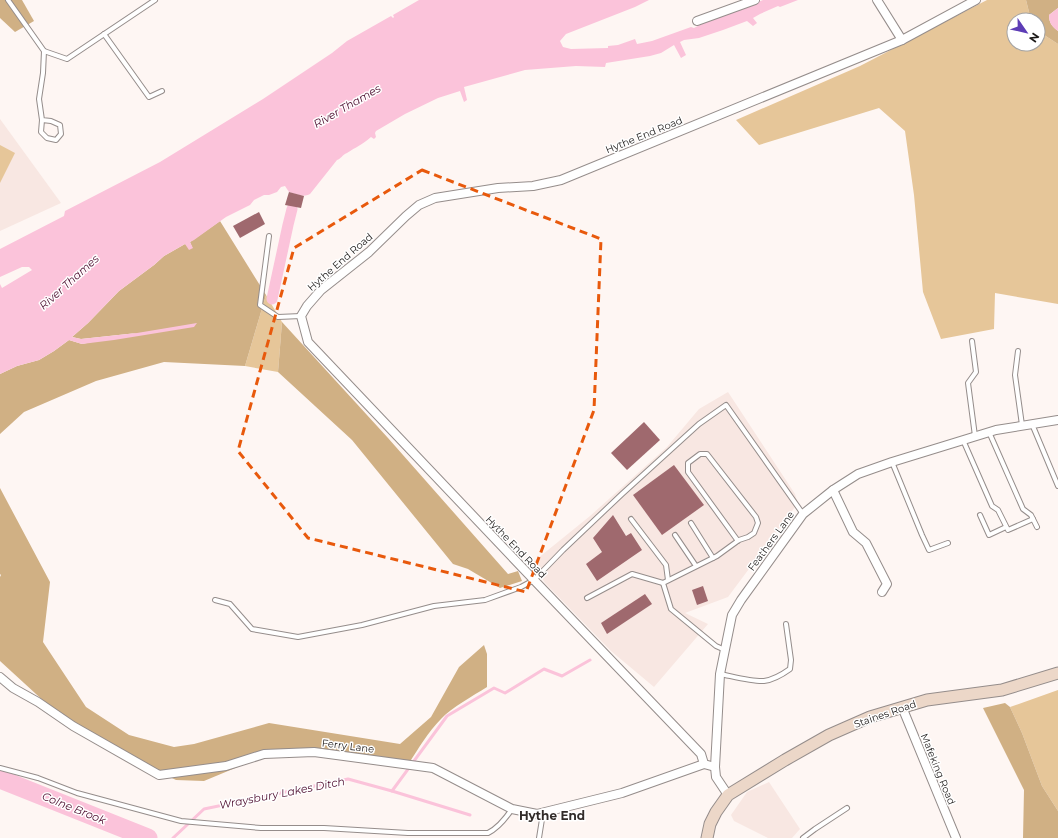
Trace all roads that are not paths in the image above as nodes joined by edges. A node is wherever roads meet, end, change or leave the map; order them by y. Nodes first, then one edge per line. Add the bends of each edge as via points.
1 (8, 0) edge
2 (155, 0) edge
3 (755, 0) edge
4 (877, 0) edge
5 (976, 0) edge
6 (697, 21) dead end
7 (104, 34) junction
8 (902, 40) junction
9 (44, 51) junction
10 (162, 92) dead end
11 (42, 120) junction
12 (269, 236) dead end
13 (301, 316) junction
14 (972, 341) dead end
15 (1018, 351) dead end
16 (1058, 420) edge
17 (1032, 424) junction
18 (1022, 425) junction
19 (988, 432) junction
20 (975, 436) junction
21 (962, 440) junction
22 (892, 462) junction
23 (1058, 486) edge
24 (833, 490) junction
25 (803, 514) junction
26 (980, 515) dead end
27 (631, 519) dead end
28 (1033, 519) junction
29 (691, 523) dead end
30 (1006, 527) junction
31 (1037, 527) dead end
32 (675, 535) dead end
33 (738, 541) junction
34 (948, 543) dead end
35 (713, 558) junction
36 (696, 566) junction
37 (534, 580) junction
38 (668, 580) junction
39 (663, 583) junction
40 (882, 592) dead end
41 (587, 598) dead end
42 (215, 600) dead end
43 (786, 624) dead end
44 (725, 650) junction
45 (1058, 673) edge
46 (720, 674) junction
47 (0, 677) edge
48 (902, 707) junction
49 (704, 764) junction
50 (715, 767) junction
51 (0, 768) edge
52 (728, 795) junction
53 (847, 808) dead end
54 (512, 809) junction
55 (543, 813) junction
56 (539, 838) edge
57 (707, 838) edge
58 (804, 838) edge
59 (956, 838) edge

1 - 9 lane
2 - 7 lane
3 - 6 street
4 - 8 street
5 - 8 street, Hythe End Road
7 - 9 lane via 67,59
7 - 10 lane via 149,97
8 - 13 street, Hythe End Road via 561,180 435,198 406,216 369,252 322,290
9 - 11 lane via 39,99
11 - 11 lane via 41,132 47,138 56,140 61,134 60,125
12 - 13 lane via 260,305 278,317
13 - 37 street, Hythe End Road via 308,342
14 - 20 lane via 976,372 968,383
15 - 18 lane via 1015,375
16 - 17 street, Feathers Lane
17 - 18 street, Feathers Lane
17 - 23 lane
18 - 19 street, Feathers Lane
19 - 20 street, Feathers Lane
19 - 28 lane via 1023,509 1032,515
20 - 21 street, Feathers Lane
21 - 22 street, Feathers Lane
21 - 30 lane via 992,506 998,510
22 - 24 street, Feathers Lane via 858,474
22 - 34 lane via 929,550
24 - 25 street, Feathers Lane
24 - 40 street via 853,532 866,543 887,584
25 - 37 lane via 726,405 699,424 622,494
25 - 44 street, Feathers Lane via 740,600 732,615
26 - 30 lane via 989,534
27 - 38 lane via 666,565
28 - 30 lane via 1008,530
28 - 31 lane
29 - 35 lane
32 - 36 lane
33 - 33 lane via 688,472 688,463 700,454 707,454 756,517 758,523 754,533
33 - 35 lane
35 - 36 lane
36 - 38 lane
37 - 42 lane via 485,600 434,606 362,625 298,637 252,628 230,604
37 - 49 street, Hythe End Road via 701,754
38 - 39 lane
39 - 41 lane via 632,574
39 - 44 lane via 671,609 716,646
43 - 46 lane via 790,669 764,681
44 - 46 street, Feathers Lane
45 - 48 main road, Staines Road via 1002,690 927,700
46 - 50 street, Feathers Lane
47 - 54 street, Ferry Lane via 73,726 159,775 226,766 264,754 314,752 434,768
48 - 52 main road, Staines Road via 870,717 829,735
48 - 59 street, Mafeking Road
49 - 50 street
49 - 55 street, Ferry Lane via 622,793
50 - 52 street, Feathers Lane via 716,777
51 - 54 lane via 38,778 77,793 181,821 261,828 488,833 497,827
52 - 57 main road via 710,824
53 - 58 lane via 814,828
54 - 55 street, Ferry Lane
55 - 56 lane

